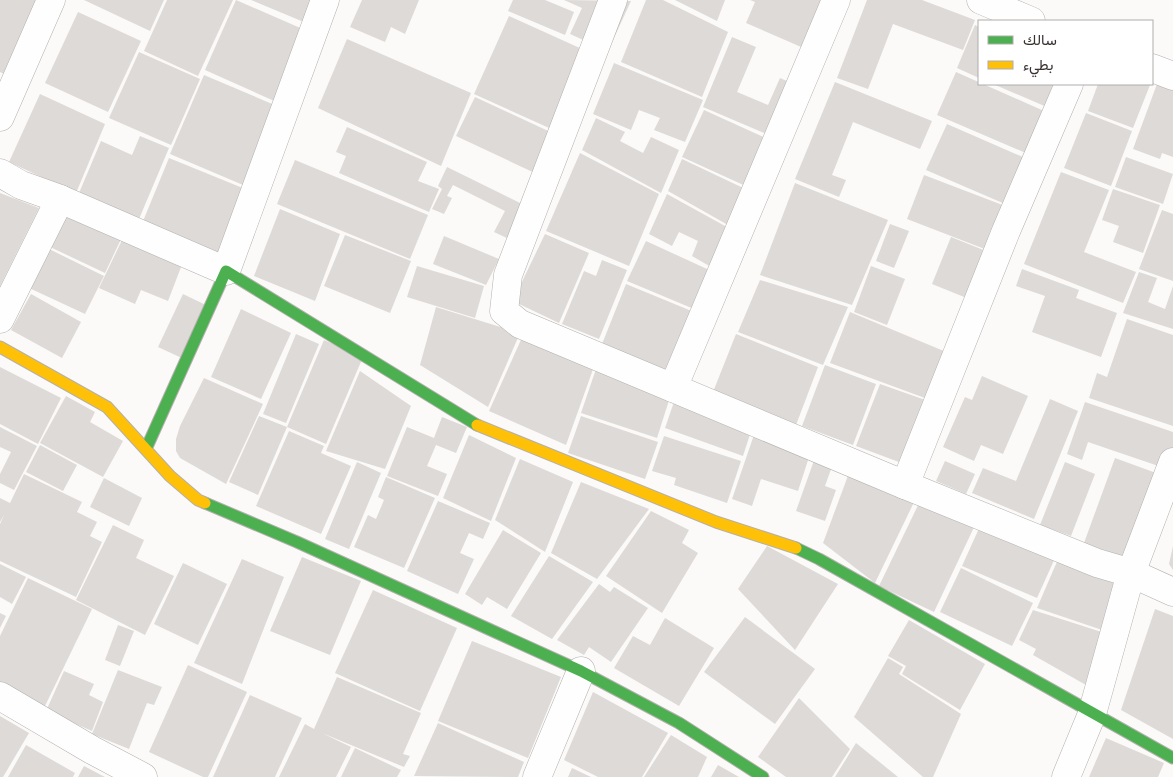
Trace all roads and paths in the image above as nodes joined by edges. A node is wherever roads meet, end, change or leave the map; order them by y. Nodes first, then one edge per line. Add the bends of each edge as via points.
1 (51, 0) edge
2 (325, 0) edge
3 (613, 0) edge
4 (836, 0) edge
5 (981, 0) edge
6 (1029, 20) edge
7 (1153, 68) edge
8 (1173, 76) edge
9 (1069, 85) edge
10 (0, 117) edge
11 (0, 173) edge
12 (60, 199) junction
13 (226, 271) junction
14 (0, 319) edge
15 (0, 347) edge
16 (673, 388) junction
17 (146, 449) junction
18 (1173, 462) edge
19 (905, 485) junction
20 (1131, 573) junction
21 (1173, 592) edge
22 (581, 671) junction
23 (0, 696) edge
24 (1092, 714) junction
25 (1173, 758) edge
26 (144, 777) edge
27 (537, 777) edge
28 (763, 777) edge
29 (1066, 777) edge

1 - 10 street
2 - 13 street
3 - 16 street via 508,275 504,311 520,324
4 - 16 street
5 - 6 street
7 - 8 street
9 - 19 street via 1006,231
11 - 12 street via 21,185
12 - 13 street
12 - 14 street
13 - 17 street
13 - 24 street via 484,429 716,522 787,544
15 - 17 street via 107,407
16 - 19 street
17 - 22 street via 198,500
18 - 20 street
19 - 20 street via 1097,563
20 - 21 street
20 - 24 street
22 - 27 street
22 - 28 street via 679,723
23 - 26 street
24 - 25 street
24 - 29 street

